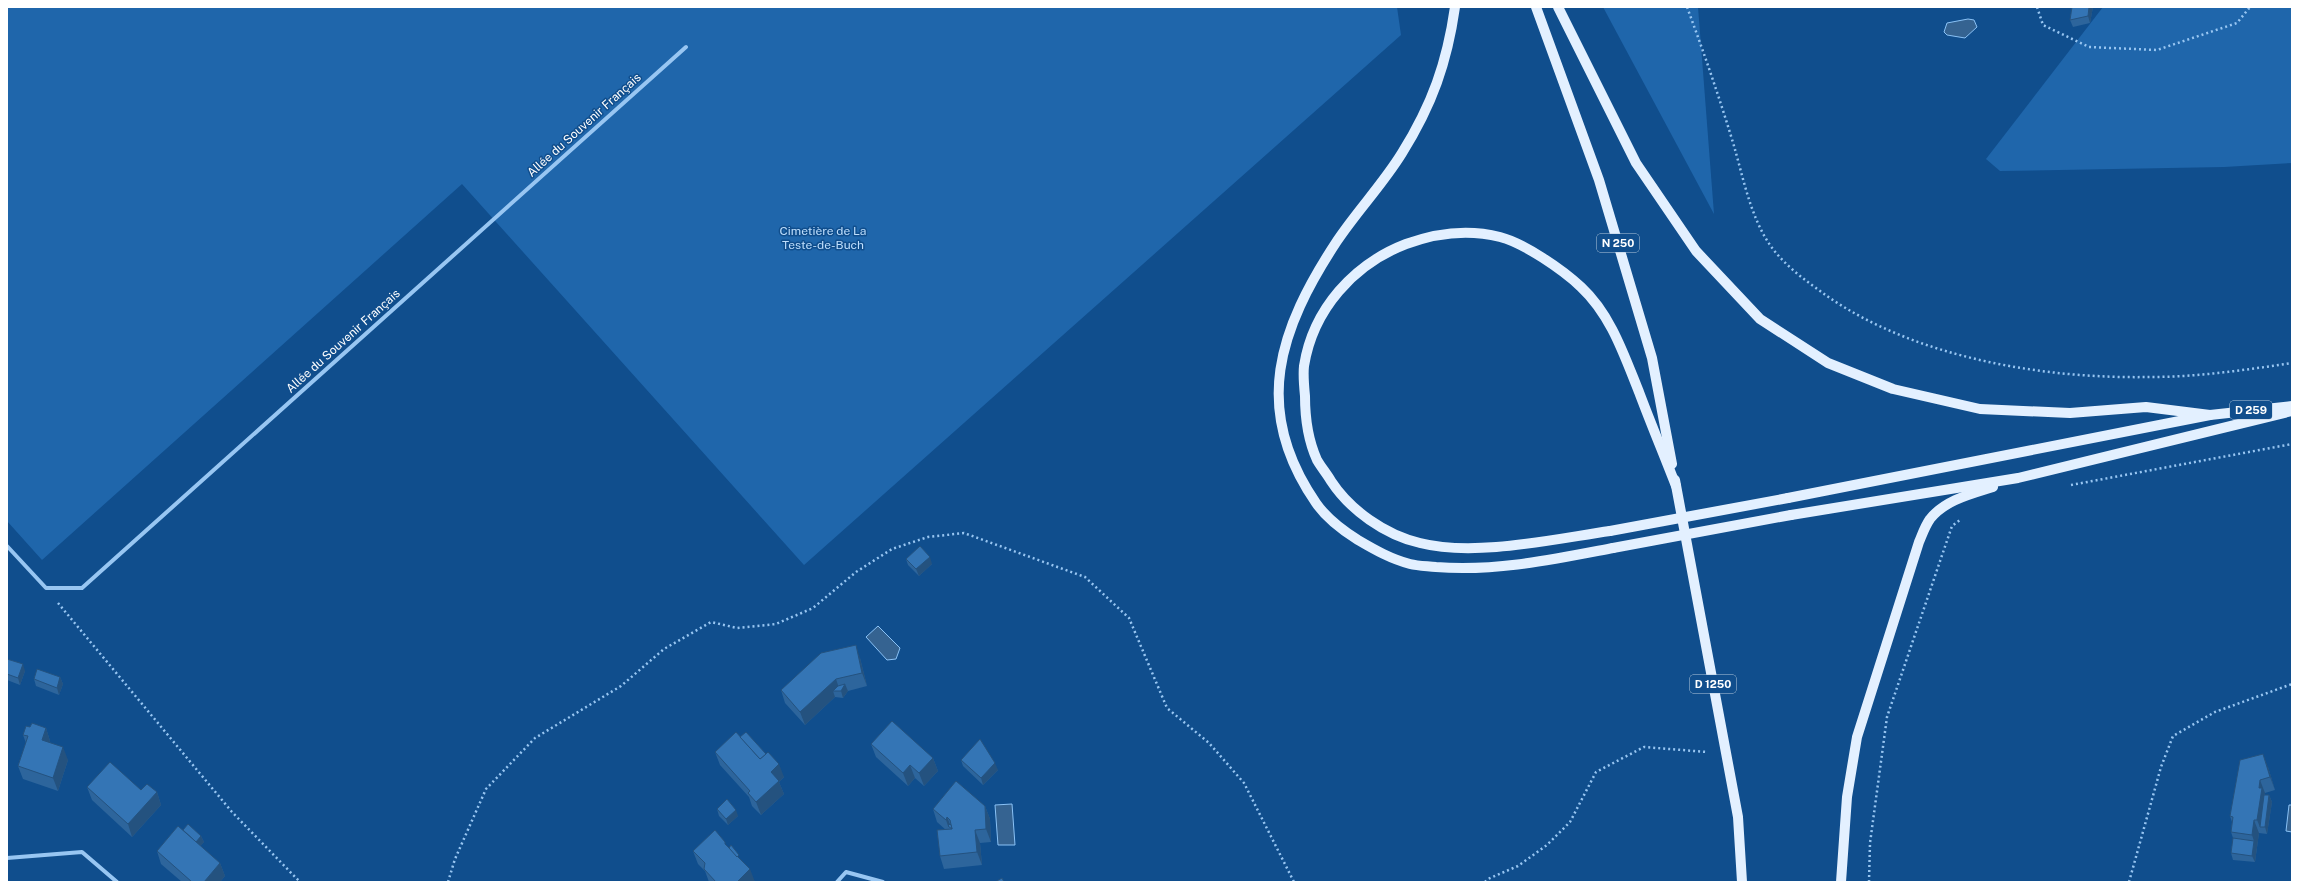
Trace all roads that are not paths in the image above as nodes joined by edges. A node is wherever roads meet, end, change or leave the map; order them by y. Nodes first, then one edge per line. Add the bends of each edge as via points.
1 (1455, 7) edge
2 (1536, 7) edge
3 (1558, 7) edge
4 (686, 47) dead end
5 (2292, 406) edge
6 (2292, 411) edge
7 (2210, 415) junction
8 (2018, 478) junction
9 (1676, 486) junction
10 (7, 546) edge
11 (7, 858) edge
12 (116, 882) edge
13 (837, 882) edge
14 (883, 882) edge
15 (1742, 882) edge
16 (1841, 882) edge

1 - 8 main road, bridge via 1450,41 1435,93 1402,154 1321,267 1289,328 1280,369 1278,404 1290,457 1305,488 1324,515 1348,534 1380,553 1411,564 1465,569 1541,561 1791,515
2 - 9 main road, N 250 via 1599,180 1652,358
3 - 7 main road via 1636,163 1696,251 1760,319 1828,363 1893,389 1980,409 2070,413 2146,407
4 - 10 street, Allée du Souvenir Français via 82,588 46,588
5 - 7 main road, D 259
6 - 8 main road
7 - 9 main road, bridge via 1610,531 1534,542 1466,548 1419,543 1376,525 1343,499 1317,459 1305,421 1304,367 1310,341 1321,315 1355,273 1384,253 1429,236 1459,233 1501,237 1541,257 1582,288 1614,331
8 - 16 main road via 1955,500 1940,509 1929,520 1919,542 1857,737 1847,797
9 - 15 main road, D 1250 via 1738,817
11 - 12 street via 82,852
13 - 14 street via 846,872

